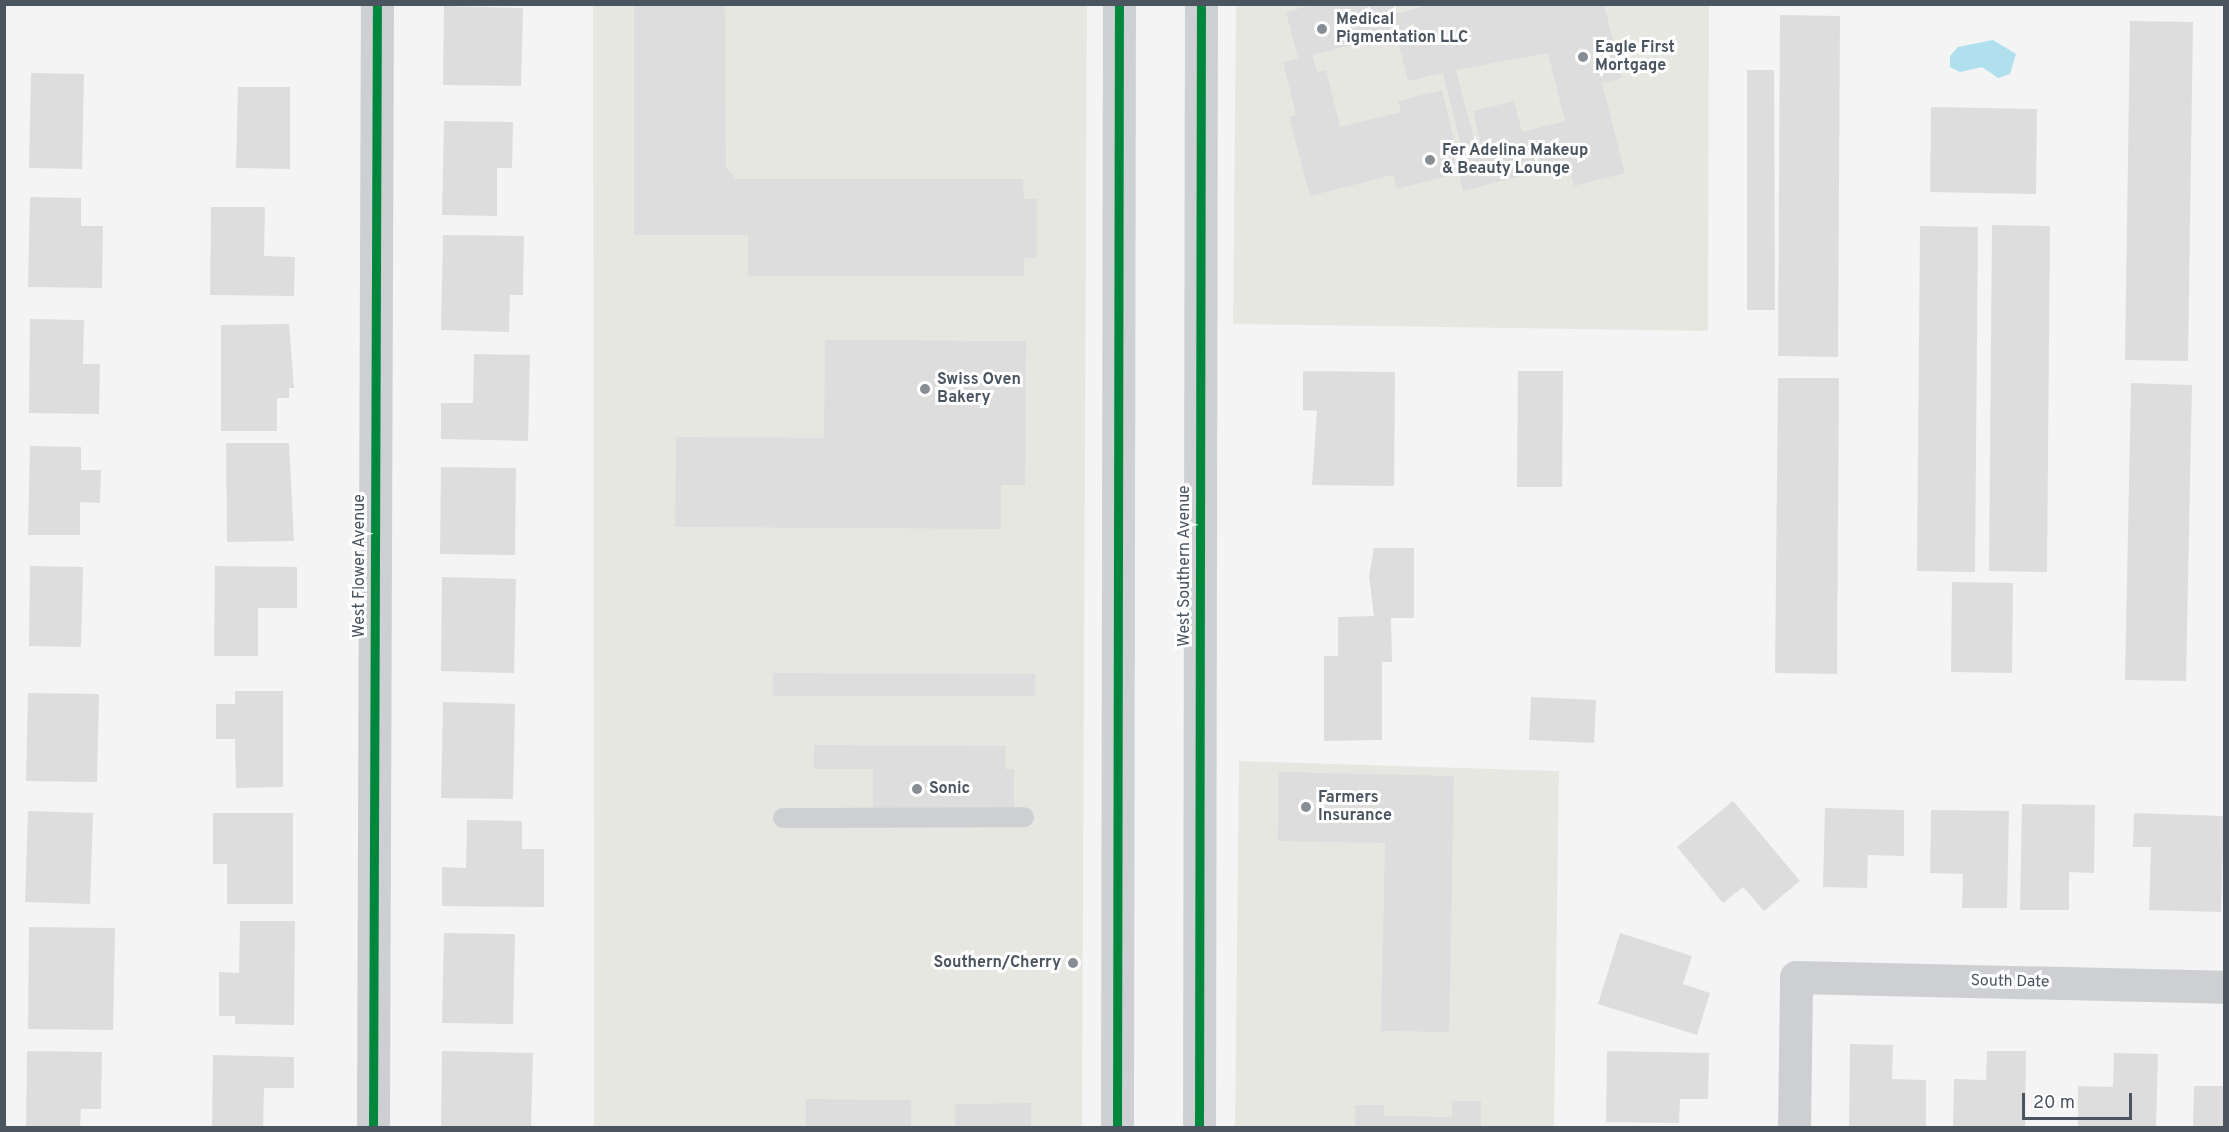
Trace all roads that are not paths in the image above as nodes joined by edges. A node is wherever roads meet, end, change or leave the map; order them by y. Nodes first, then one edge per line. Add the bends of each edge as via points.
1 (377, 4) edge
2 (1119, 4) edge
3 (1201, 4) edge
4 (1024, 817) dead end
5 (783, 818) dead end
6 (2224, 987) edge
7 (373, 1128) edge
8 (1117, 1128) edge
9 (1199, 1128) edge
10 (1794, 1128) edge

1 - 7 street, West Flower Avenue
2 - 8 main road
3 - 9 main road, West Southern Avenue
4 - 5 lane
6 - 10 street, South Date via 1796,977

